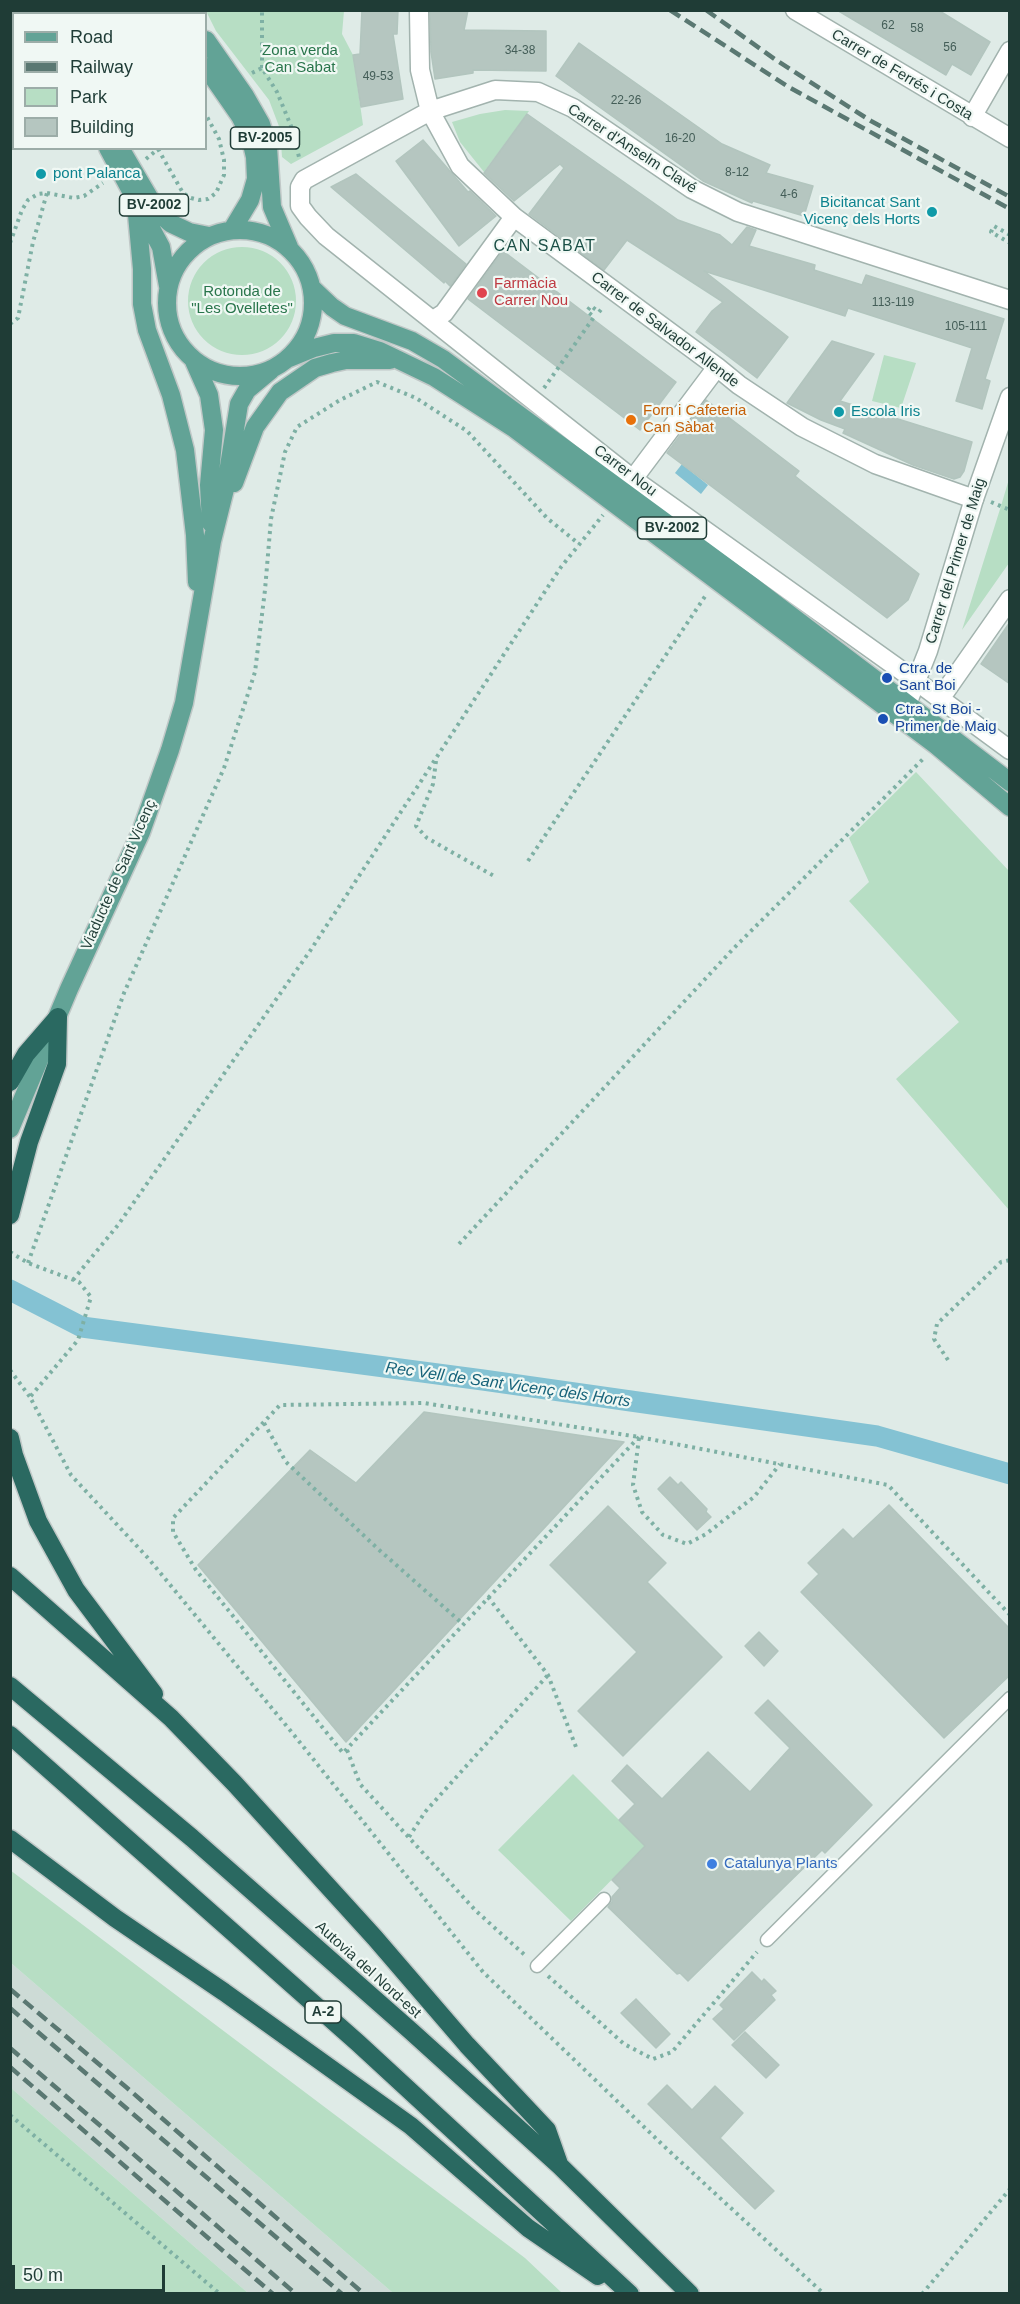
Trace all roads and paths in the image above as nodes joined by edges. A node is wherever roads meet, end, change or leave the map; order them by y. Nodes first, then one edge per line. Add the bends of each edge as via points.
1 (262, 10) edge
2 (419, 10) edge
3 (795, 10) edge
4 (207, 41) edge
5 (1010, 51) edge
6 (207, 68) edge
7 (262, 68) junction
8 (248, 75) dead end
9 (430, 111) junction
10 (207, 117) edge
11 (972, 117) junction
12 (1010, 138) edge
13 (109, 150) edge
14 (121, 150) edge
15 (157, 150) edge
16 (159, 150) edge
17 (146, 159) dead end
18 (103, 183) dead end
19 (302, 183) junction
20 (47, 193) junction
21 (136, 204) junction
22 (514, 217) junction
23 (232, 230) junction
24 (1010, 235) edge
25 (209, 236) junction
26 (10, 243) edge
27 (1010, 243) edge
28 (290, 249) junction
29 (168, 286) junction
30 (313, 289) junction
31 (1010, 300) edge
32 (603, 307) dead end
33 (433, 320) junction
34 (10, 324) edge
35 (287, 359) junction
36 (398, 360) junction
37 (194, 361) junction
38 (717, 367) junction
39 (271, 370) junction
40 (1010, 397) edge
41 (534, 401) junction
42 (633, 479) junction
43 (974, 499) junction
44 (612, 503) junction
45 (212, 541) junction
46 (579, 544) junction
47 (717, 580) junction
48 (1010, 599) edge
49 (198, 625) junction
50 (916, 681) junction
51 (940, 699) junction
52 (907, 704) junction
53 (911, 726) junction
54 (936, 745) junction
55 (1010, 750) edge
56 (436, 759) junction
57 (1010, 782) edge
58 (1010, 807) edge
59 (528, 861) dead end
60 (494, 876) dead end
61 (58, 1017) junction
62 (10, 1082) edge
63 (10, 1129) edge
64 (10, 1215) edge
65 (459, 1244) dead end
66 (10, 1252) edge
67 (1010, 1260) edge
68 (28, 1263) junction
69 (73, 1280) junction
70 (948, 1360) dead end
71 (10, 1370) edge
72 (30, 1397) junction
73 (264, 1423) junction
74 (639, 1437) junction
75 (10, 1438) edge
76 (780, 1464) junction
77 (10, 1576) edge
78 (488, 1597) junction
79 (1010, 1615) edge
80 (463, 1624) junction
81 (548, 1675) junction
82 (10, 1686) edge
83 (1010, 1698) edge
84 (171, 1718) junction
85 (10, 1735) edge
86 (576, 1747) dead end
87 (409, 1837) dead end
88 (10, 1839) edge
89 (604, 1899) dead end
90 (767, 1940) dead end
91 (537, 1966) dead end
92 (10, 2115) edge
93 (560, 2166) junction
94 (1010, 2189) edge
95 (220, 2294) edge
96 (623, 2294) edge
97 (630, 2294) edge
98 (690, 2294) edge
99 (824, 2294) edge
100 (922, 2294) edge

1 - 7 path
2 - 9 street, Carrer de Salvador Allende via 420,70
3 - 11 street, Carrer de Ferrés i Costa
4 - 28 main road, BV-2005 via 261,124 268,147 272,207
5 - 11 street
6 - 23 main road, BV-2005 via 240,116 255,157 256,180 250,200
7 - 8 path
7 - 19 path via 291,126
9 - 19 street, Carrer d'Anselm Clavé
9 - 22 street, Carrer de Salvador Allende via 460,166
9 - 31 street, Carrer d'Anselm Clavé via 495,90 538,92 573,108 692,189 738,212
10 - 16 path via 219,139 224,160 224,175 216,193 208,199 199,200 183,193
11 - 12 street, Carrer de Ferrés i Costa
13 - 21 main road, BV-2002
14 - 25 main road, BV-2002 via 157,211 170,224
15 - 17 path
18 - 20 path via 74,198
19 - 33 street, Carrer Nou via 300,206 326,236
20 - 26 path via 28,200
20 - 34 path via 18,318
21 - 29 main road, BV-2002 via 161,247
21 - 49 main road via 147,330 171,395 185,450 195,535
22 - 33 street via 444,313
22 - 38 street, Carrer de Salvador Allende
23 - 25 main road, BV-2002
23 - 28 main road, BV-2002 via 261,232
24 - 27 path via 994,226 991,232
25 - 29 main road, BV-2002 via 180,259
28 - 30 main road, BV-2002 via 305,268
29 - 37 main road, BV-2002 via 168,320
30 - 35 main road, BV-2002 via 312,318
30 - 52 main road, BV-2002 via 345,316 412,341 442,359
32 - 41 path via 599,312 591,306 587,311 594,317
33 - 41 street, Carrer Nou
35 - 36 main road, BV-2002 via 334,343 381,351
35 - 39 main road, BV-2002
36 - 44 main road, BV-2002 via 434,377 516,429
36 - 45 main road via 332,363 315,368 280,392 255,427
37 - 39 main road, BV-2002 via 220,374 236,376
37 - 45 main road, Viaducte de Sant Vicenç via 209,395 214,430 209,485
38 - 42 street
38 - 43 street, Carrer de Salvador Allende via 802,427 834,444 875,464
39 - 45 main road, Viaducte de Sant Vicenç via 247,390 239,404
40 - 43 street, Carrer del Primer de Maig
41 - 42 street, Carrer Nou
42 - 50 street, Carrer Nou
43 - 50 street, Carrer del Primer de Maig
44 - 46 path
44 - 47 main road, BV-2002
45 - 49 main road, Viaducte de Sant Vicenç
46 - 56 path
46 - 68 path via 547,518 467,430 416,398 377,382 297,427 285,452 271,519 255,672 245,704 224,768 124,993
47 - 53 main road, BV-2002
47 - 59 path
48 - 51 street
49 - 61 main road, Viaducte de Sant Vicenç via 184,703 167,760 141,832
50 - 51 street, Carrer Nou
50 - 52 street, Carrer del Primer de Maig
51 - 55 street, Carrer Nou
52 - 53 street
52 - 57 main road, BV-2002
53 - 54 main road, BV-2002
54 - 58 main road, BV-2002
54 - 65 path via 733,949
56 - 60 path via 433,784 416,826 427,838
56 - 69 path via 303,961 118,1225
61 - 62 highway via 26,1054
61 - 63 main road, Viaducte de Sant Vicenç
61 - 64 highway via 57,1064 29,1142
66 - 68 path
67 - 70 path via 1001,1262 937,1324 934,1340
68 - 69 path
69 - 72 path via 91,1297 78,1340
71 - 72 path
72 - 99 path via 71,1475 162,1576 294,1735 483,1972
73 - 74 path via 280,1405 424,1403
73 - 80 path via 286,1462
73 - 80 path via 173,1518 173,1532 196,1570 343,1753
74 - 76 path
74 - 76 path via 633,1485 642,1512 663,1535 687,1544 754,1497
74 - 78 path
75 - 84 highway via 38,1521 76,1590
76 - 79 path via 888,1485
77 - 84 highway
78 - 80 path
78 - 81 path
81 - 86 path
81 - 87 path via 425,1812
82 - 93 highway, Autovia del Nord-est via 192,1838
83 - 90 lane
84 - 93 highway via 547,2130
85 - 97 highway, A-2 via 358,2043
88 - 96 highway via 115,1918 402,2120 528,2228
89 - 91 lane
92 - 95 path
93 - 98 highway, Autovia del Nord-est
94 - 100 path

